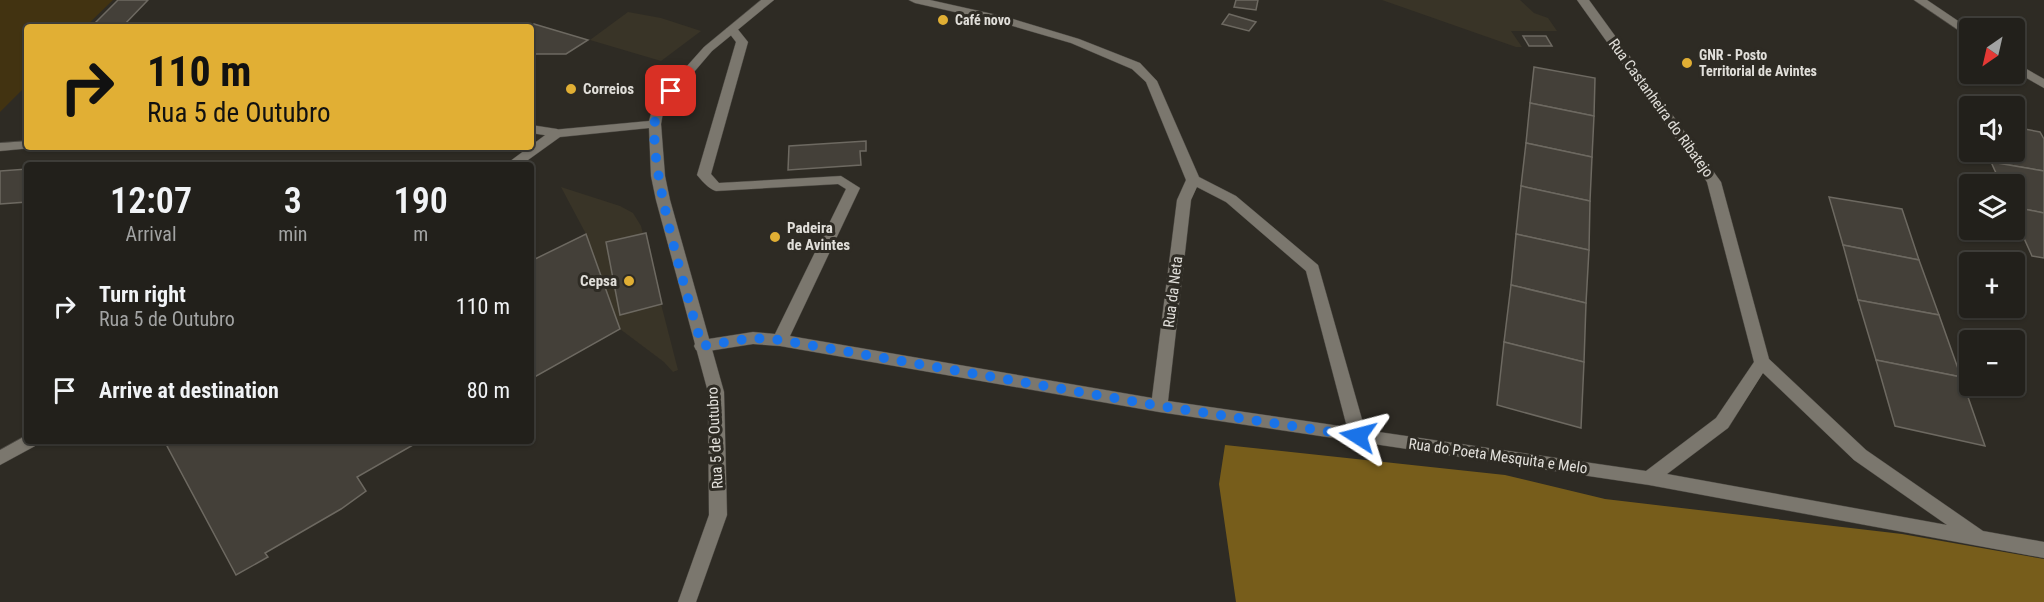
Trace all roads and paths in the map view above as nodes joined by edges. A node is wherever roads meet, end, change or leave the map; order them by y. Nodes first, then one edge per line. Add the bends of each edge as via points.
1 (768, 0) edge
2 (1583, 0) edge
3 (1920, 0) edge
4 (922, 1) edge
5 (1959, 27) edge
6 (732, 29) junction
7 (2025, 72) edge
8 (2044, 84) edge
9 (655, 124) junction
10 (534, 130) edge
11 (557, 134) junction
12 (24, 145) edge
13 (0, 147) edge
14 (534, 150) edge
15 (534, 150) edge
16 (516, 162) edge
17 (1193, 180) junction
18 (780, 340) junction
19 (702, 346) junction
20 (1762, 362) junction
21 (1160, 406) junction
22 (1358, 436) junction
23 (24, 444) edge
24 (0, 458) edge
25 (1648, 478) junction
26 (1979, 538) junction
27 (2044, 549) edge
28 (687, 602) edge

1 - 6 street, Rua 5 de Outubro
2 - 20 street, Rua Castanheira do Ribatejo via 1714,182
3 - 5 street
4 - 17 street via 1075,41 1136,66 1151,81
6 - 9 street, Rua 5 de Outubro via 708,49 658,106
6 - 18 street via 742,42 704,175 716,187 841,180 853,188
7 - 8 street
9 - 11 street
9 - 19 street, Rua 5 de Outubro via 663,201
10 - 11 street
11 - 15 street
12 - 13 street
14 - 16 street
17 - 21 street, Rua da Neta via 1184,200
17 - 22 street via 1231,199 1313,269
18 - 19 street, Rua do Poeta Mesquita e Melo via 753,338
18 - 21 street, Rua do Poeta Mesquita e Melo
19 - 28 street, Rua 5 de Outubro via 716,392 718,515
20 - 25 street via 1722,423
20 - 26 street via 1860,455
21 - 22 street, Rua do Poeta Mesquita e Melo
22 - 25 street, Rua do Poeta Mesquita e Melo
23 - 24 street
25 - 26 street, Rua do Poeta Mesquita e Melo
26 - 27 street, Rua do Poeta Mesquita e Melo

